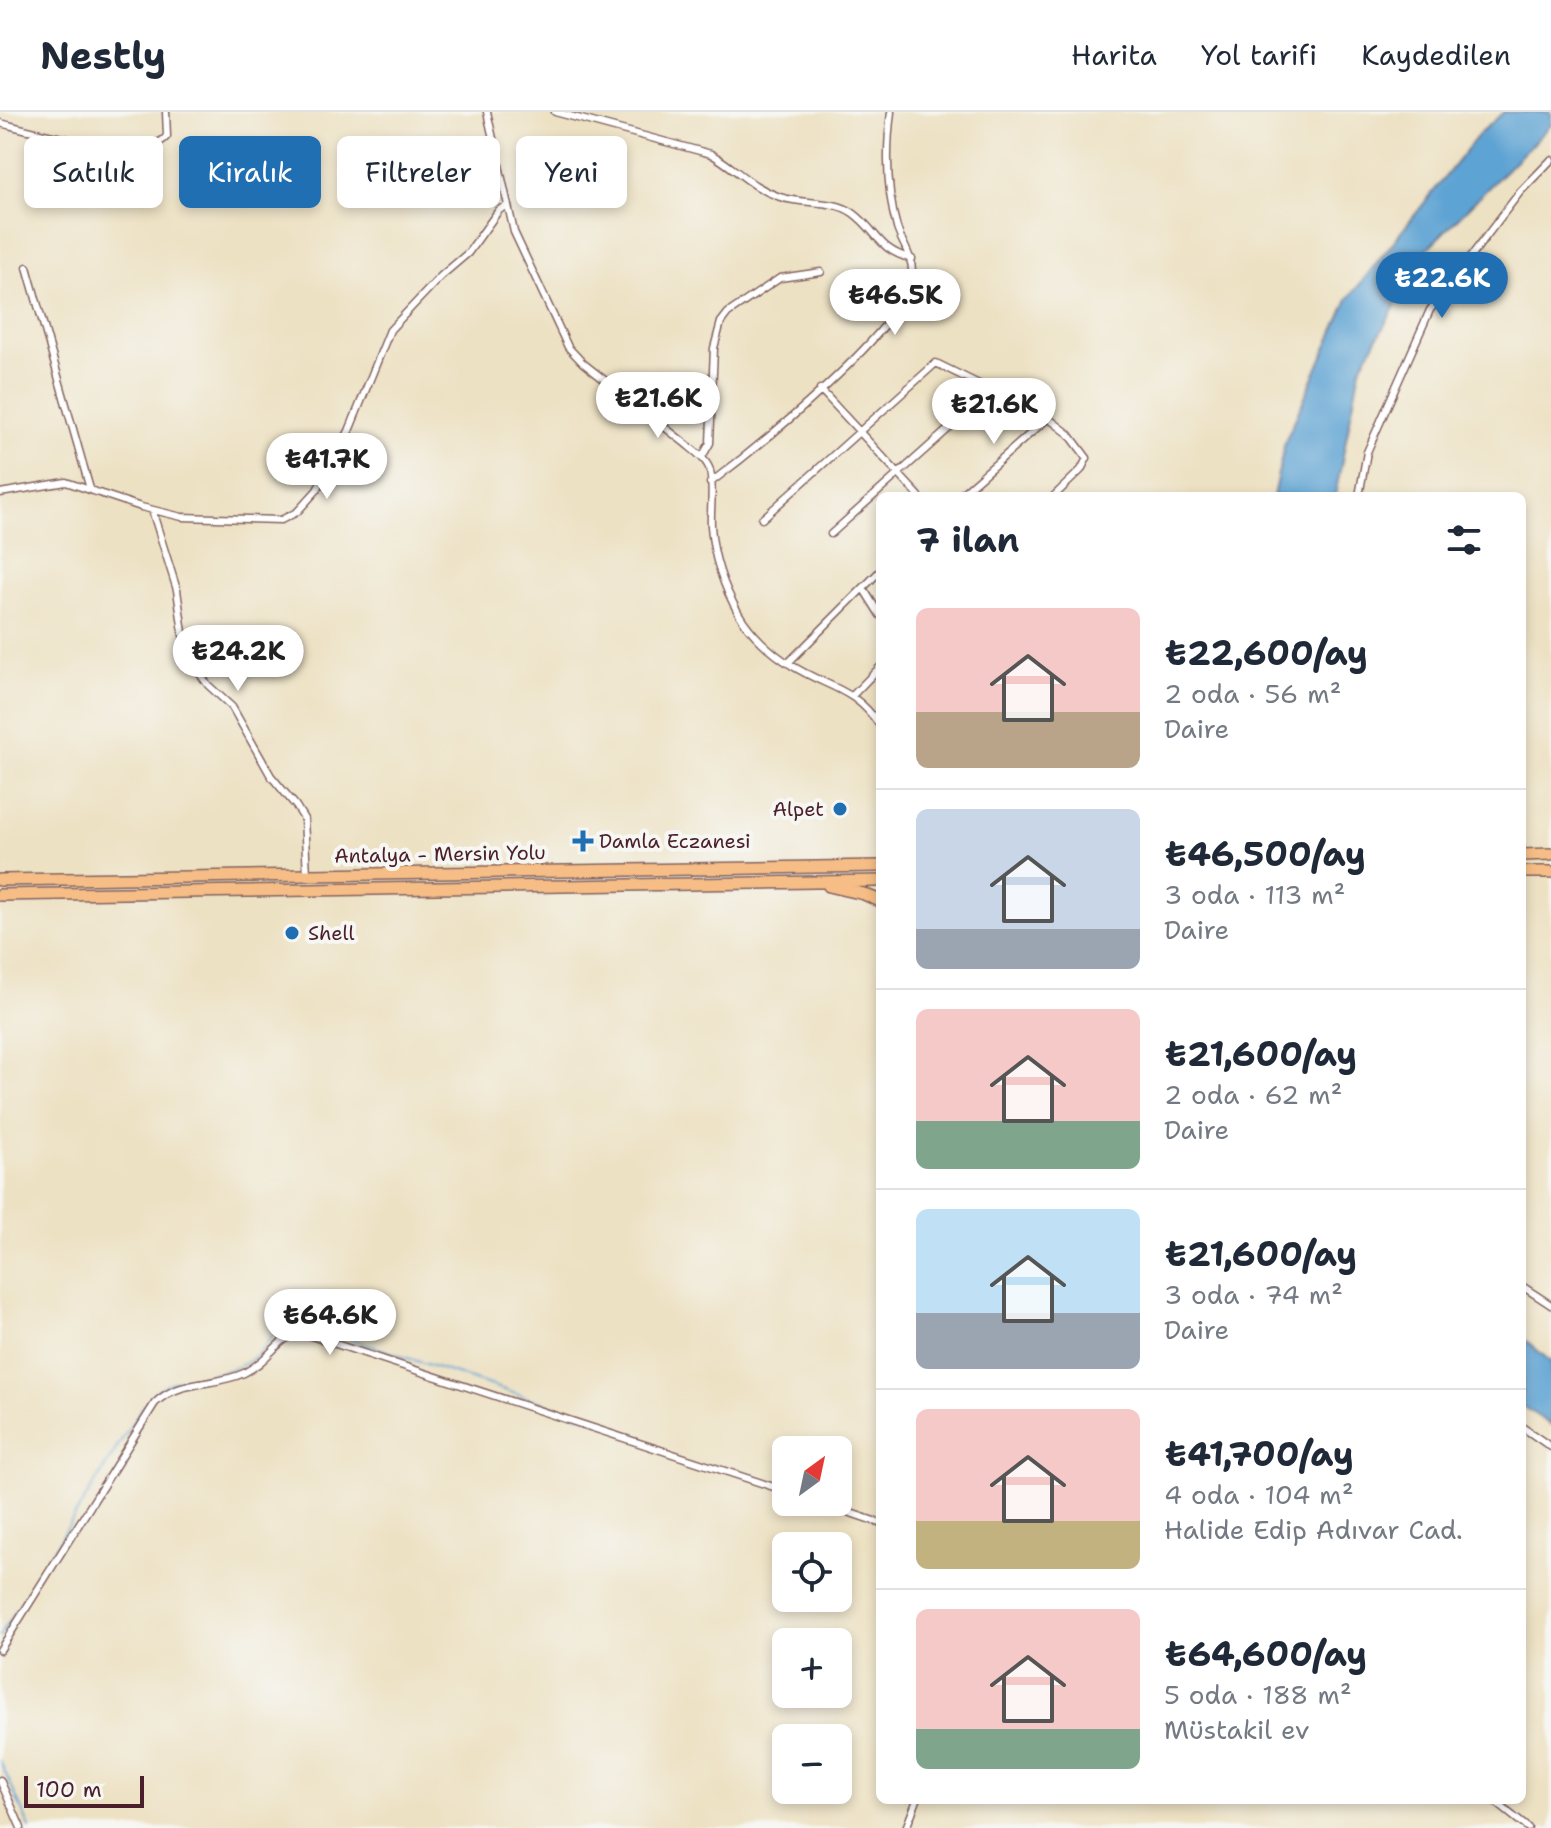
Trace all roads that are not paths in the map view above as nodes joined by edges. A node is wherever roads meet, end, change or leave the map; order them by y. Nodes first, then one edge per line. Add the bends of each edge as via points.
1 (166, 112) edge
2 (487, 112) edge
3 (555, 112) edge
4 (891, 112) edge
5 (0, 123) edge
6 (1551, 160) edge
7 (507, 206) junction
8 (912, 259) junction
9 (27, 267) dead end
10 (821, 272) dead end
11 (820, 389) junction
12 (992, 390) junction
13 (1048, 418) junction
14 (859, 431) junction
15 (702, 457) junction
16 (898, 474) junction
17 (710, 483) junction
18 (90, 489) junction
19 (878, 492) edge
20 (915, 492) edge
21 (964, 492) edge
22 (1058, 492) edge
23 (1360, 492) edge
24 (0, 493) edge
25 (876, 494) edge
26 (152, 510) junction
27 (762, 519) dead end
28 (831, 534) dead end
29 (876, 575) edge
30 (863, 588) junction
31 (876, 609) edge
32 (788, 663) junction
33 (876, 671) edge
34 (853, 695) junction
35 (876, 719) edge
36 (1551, 854) edge
37 (1526, 855) edge
38 (876, 866) edge
39 (1526, 872) edge
40 (1551, 872) edge
41 (307, 874) junction
42 (0, 880) edge
43 (809, 881) junction
44 (876, 881) edge
45 (0, 895) edge
46 (876, 899) edge
47 (1526, 1289) edge
48 (1551, 1305) edge
49 (1526, 1430) edge
50 (1551, 1447) edge
51 (772, 1486) edge
52 (852, 1514) edge
53 (876, 1522) edge
54 (0, 1650) edge
55 (0, 1780) edge
56 (915, 1804) edge
57 (1498, 1804) edge
58 (21, 1828) edge
59 (906, 1828) edge
60 (1528, 1828) edge

1 - 5 street via 167,136 149,146 106,147
2 - 7 street
3 - 8 street via 711,154 750,184 782,198 853,213 894,254
4 - 8 street via 887,170 898,229
6 - 23 street via 1520,192 1430,310 1367,452
7 - 15 street via 568,347
7 - 26 street via 390,330 349,431 308,503 281,520 182,517
8 - 11 street via 907,293 875,340
9 - 18 street
10 - 15 street via 780,278 721,322 714,348 710,443
11 - 14 street
11 - 17 street
12 - 13 street
12 - 14 street via 936,363
12 - 16 street
13 - 21 street
13 - 22 street via 1087,458
14 - 16 street
14 - 27 street
15 - 17 street
16 - 19 street
16 - 20 street
17 - 32 street via 711,530 725,583 740,615
18 - 24 street via 66,482
18 - 26 street
25 - 28 street
26 - 41 street via 177,590 186,654 232,707 271,776 304,819
29 - 30 street
30 - 31 street
30 - 32 street
32 - 34 street
33 - 34 street
34 - 35 street
36 - 37 highway
38 - 41 highway, Antalya - Mersin Yolu
39 - 40 highway
41 - 42 highway, Antalya - Mersin Yolu
43 - 44 highway, Antalya - Mersin Yolu
43 - 45 highway, Antalya - Mersin Yolu
43 - 46 highway
47 - 48 street
49 - 50 street
51 - 54 street via 299,1332 285,1336 264,1362 241,1374 181,1386 155,1403
52 - 53 street
55 - 58 street
56 - 59 street
57 - 60 street

